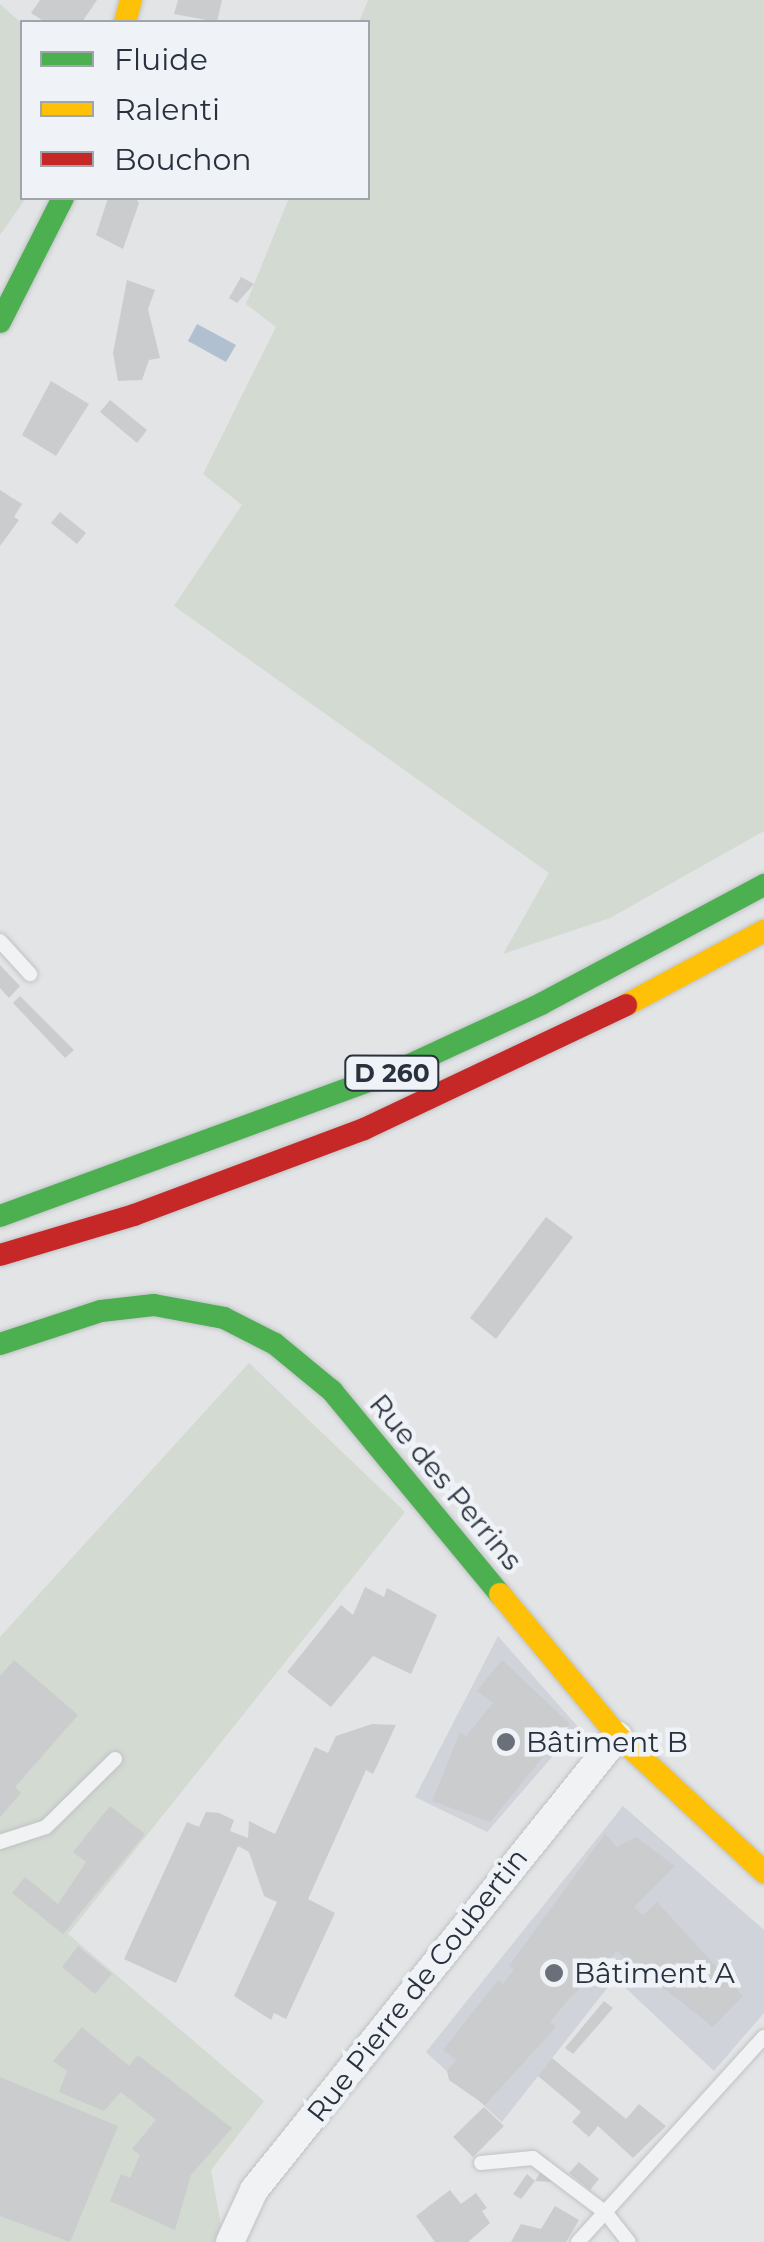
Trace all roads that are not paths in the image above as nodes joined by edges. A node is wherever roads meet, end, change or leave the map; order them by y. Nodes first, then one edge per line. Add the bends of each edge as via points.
1 (63, 200) edge
2 (0, 322) edge
3 (764, 885) edge
4 (764, 931) edge
5 (0, 941) edge
6 (30, 974) dead end
7 (0, 1216) edge
8 (0, 1255) edge
9 (0, 1344) edge
10 (618, 1736) junction
11 (114, 1760) dead end
12 (0, 1842) edge
13 (764, 1872) edge
14 (764, 2037) edge
15 (481, 2163) dead end
16 (606, 2212) junction
17 (231, 2242) edge
18 (578, 2242) edge
19 (629, 2242) edge

1 - 2 main road
3 - 7 main road, D 260 via 541,1004 394,1072
4 - 8 main road, D 260 via 585,1027 364,1129 134,1215
5 - 6 lane
9 - 10 main road, Rue des Perrins via 101,1311 154,1306 224,1318 275,1344 332,1390
10 - 13 main road, Rue des Perrins
10 - 17 street, Rue Pierre de Coubertin via 254,2190
11 - 12 lane via 46,1828
14 - 16 lane
15 - 16 lane via 532,2158
16 - 18 lane
16 - 19 lane

